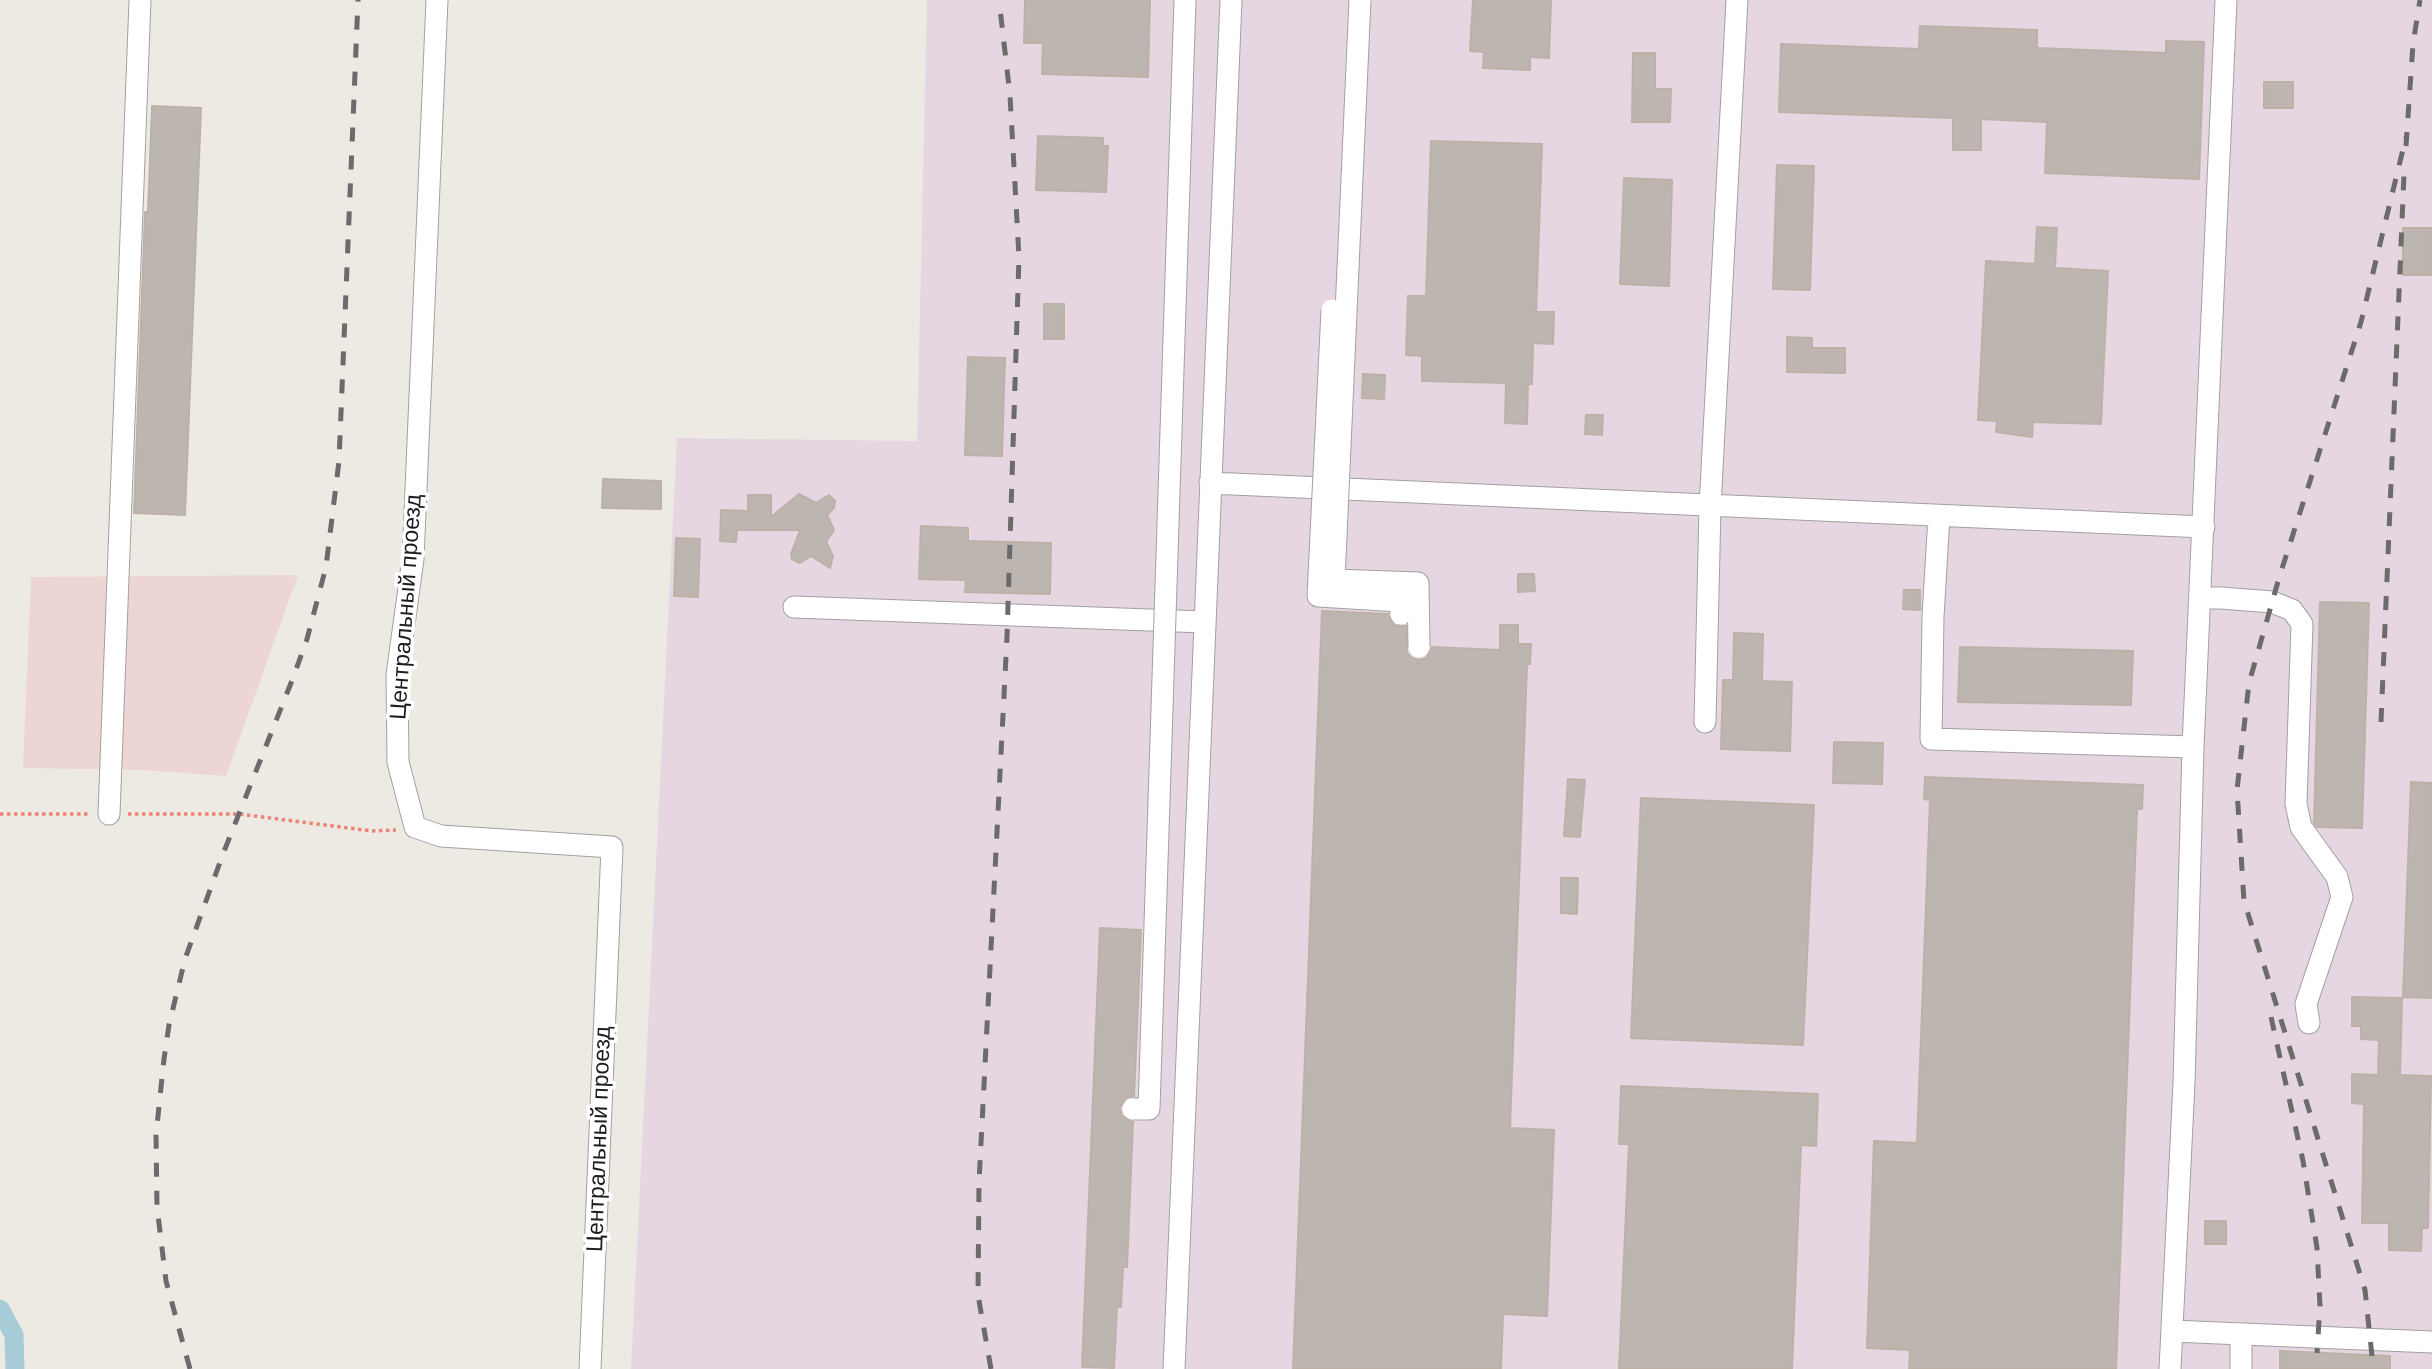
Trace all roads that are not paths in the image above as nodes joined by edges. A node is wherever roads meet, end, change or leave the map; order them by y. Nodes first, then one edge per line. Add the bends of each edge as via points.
1 (140, 0) edge
2 (438, 0) edge
3 (1185, 0) edge
4 (1231, 0) edge
5 (1347, 0) edge
6 (1360, 0) edge
7 (1737, 0) edge
8 (2226, 0) edge
9 (1210, 483) junction
10 (1710, 507) junction
11 (1940, 516) junction
12 (2204, 527) junction
13 (2200, 598) junction
14 (794, 607) dead end
15 (1401, 614) dead end
16 (1204, 622) junction
17 (1419, 647) dead end
18 (1705, 722) dead end
19 (2193, 747) junction
20 (109, 814) road end
21 (2309, 1023) dead end
22 (1133, 1109) dead end
23 (2172, 1331) junction
24 (2241, 1334) junction
25 (2432, 1342) edge
26 (590, 1369) edge
27 (1174, 1369) edge
28 (2170, 1369) edge
29 (2241, 1369) edge

1 - 20 street
2 - 26 street, Центральный проезд via 413,559 397,675 398,762 415,827 441,836 612,847
3 - 22 street, bridge via 1145,991 1149,1109
4 - 9 street
5 - 15 street, bridge via 1318,596 1401,601
6 - 17 street, bridge via 1334,580 1418,583
7 - 10 street
8 - 12 street
9 - 10 street
9 - 16 street
10 - 11 street
10 - 18 street
11 - 12 street
11 - 19 street via 1931,739
12 - 13 street
13 - 19 street
13 - 21 street via 2272,602 2292,610 2302,624 2296,804 2301,827 2337,877 2342,897 2306,1004
14 - 16 street
16 - 27 street
19 - 23 street
23 - 24 street
23 - 28 street
24 - 25 street
24 - 29 street

